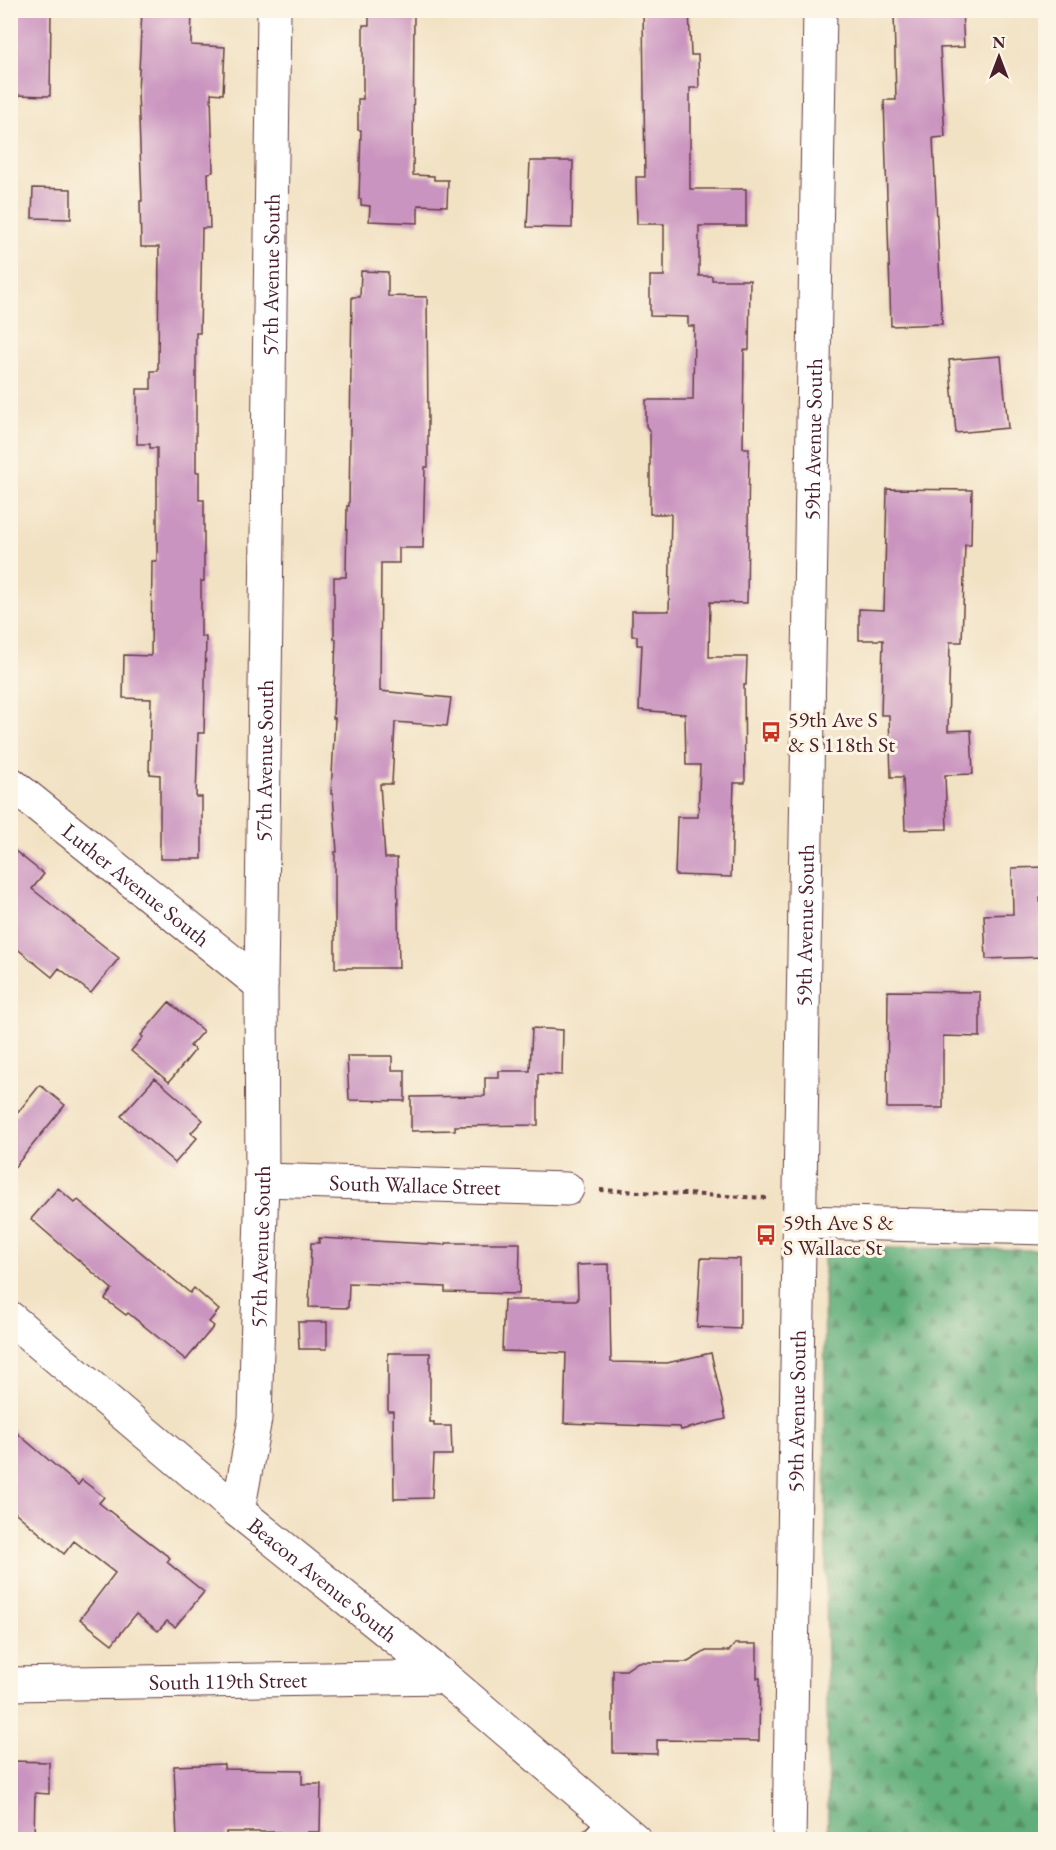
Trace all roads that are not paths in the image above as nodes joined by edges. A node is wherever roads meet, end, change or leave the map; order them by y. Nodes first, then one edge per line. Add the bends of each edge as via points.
1 (274, 10) edge
2 (820, 10) edge
3 (10, 783) edge
4 (261, 985) junction
5 (262, 1180) junction
6 (567, 1189) road end
7 (800, 1210) junction
8 (1046, 1228) edge
9 (10, 1318) edge
10 (238, 1511) junction
11 (444, 1677) junction
12 (10, 1684) edge
13 (598, 1828) edge
14 (635, 1839) edge
15 (789, 1839) edge

1 - 4 street, 57th Avenue South
2 - 7 street, 59th Avenue South
3 - 4 street, Luther Avenue South
4 - 5 street, 57th Avenue South
5 - 6 street, South Wallace Street
5 - 10 street, 57th Avenue South via 255,1419
7 - 8 street
7 - 15 street, 59th Avenue South
9 - 10 street, Beacon Avenue South
10 - 11 street, Beacon Avenue South
11 - 12 street, South 119th Street
11 - 13 street, Beacon Avenue South
13 - 14 street, Beacon Avenue South

